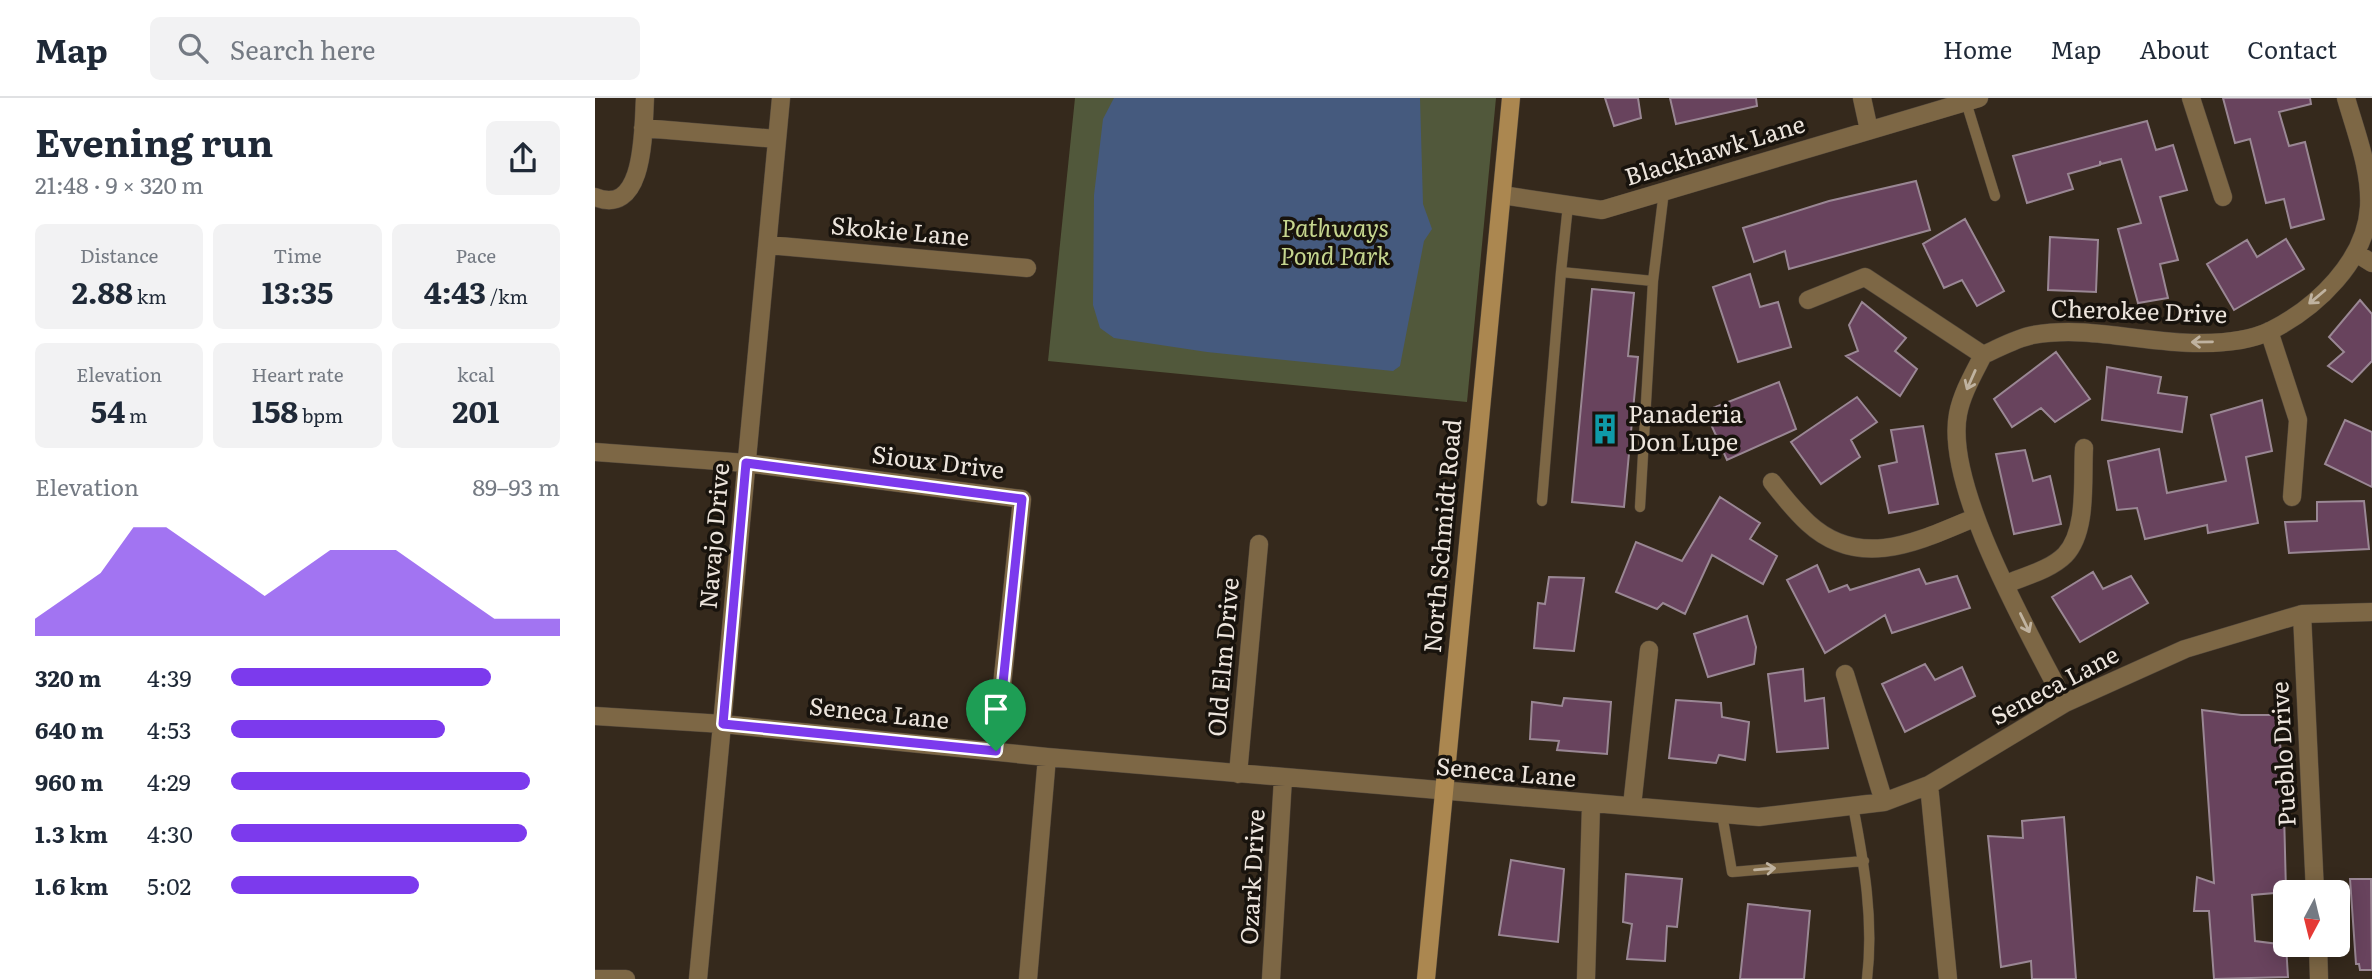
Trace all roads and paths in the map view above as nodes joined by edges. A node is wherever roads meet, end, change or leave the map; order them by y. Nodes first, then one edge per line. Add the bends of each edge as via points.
1 (645, 98) edge
2 (781, 98) edge
3 (1511, 98) edge
4 (1862, 98) edge
5 (2191, 98) edge
6 (2346, 98) edge
7 (1972, 100) edge
8 (643, 128) junction
9 (1869, 130) junction
10 (777, 139) junction
11 (1664, 191) junction
12 (1502, 195) junction
13 (1995, 196) dead end
14 (595, 197) edge
15 (2223, 197) dead end
16 (1568, 205) junction
17 (768, 245) junction
18 (2356, 253) junction
19 (2372, 263) edge
20 (1027, 268) dead end
21 (1561, 272) junction
22 (1653, 281) junction
23 (1808, 300) dead end
24 (2269, 331) junction
25 (1983, 355) junction
26 (2084, 448) dead end
27 (595, 452) edge
28 (746, 463) junction
29 (1772, 482) dead end
30 (2292, 497) dead end
31 (1542, 501) dead end
32 (1640, 507) dead end
33 (1974, 518) junction
34 (1259, 544) dead end
35 (2005, 584) junction
36 (2372, 612) edge
37 (2302, 614) junction
38 (1649, 650) dead end
39 (1845, 674) dead end
40 (2065, 703) junction
41 (595, 716) edge
42 (723, 724) junction
43 (996, 751) junction
44 (1047, 757) junction
45 (1238, 774) junction
46 (1283, 778) junction
47 (1929, 785) junction
48 (1445, 791) junction
49 (1884, 802) junction
50 (1591, 805) junction
51 (1632, 806) junction
52 (1853, 806) junction
53 (1722, 814) junction
54 (1864, 861) junction
55 (2314, 880) edge
56 (2318, 957) edge
57 (596, 979) edge
58 (626, 979) edge
59 (698, 979) edge
60 (1028, 979) edge
61 (1271, 979) edge
62 (1426, 979) edge
63 (1586, 979) edge
64 (1867, 979) edge
65 (1948, 979) edge
66 (2319, 979) edge

1 - 8 street
2 - 10 street, Navajo Drive
3 - 12 street, North Schmidt Road
4 - 9 street
5 - 15 street
6 - 18 street, Cherokee Drive via 2368,195 2365,230
7 - 9 street, Blackhawk Lane
7 - 13 lane
8 - 10 street
8 - 14 street via 635,183 621,197
9 - 11 street, Blackhawk Lane
10 - 17 street, Navajo Drive
11 - 16 street, Blackhawk Lane via 1602,209
11 - 22 lane
12 - 16 street, Blackhawk Lane
12 - 48 street, North Schmidt Road
16 - 21 lane
17 - 20 street, Skokie Lane
17 - 28 street, Navajo Drive
18 - 19 street
18 -> 24 street, Cherokee Drive via 2333,284
21 - 22 lane
21 - 31 lane
22 - 32 lane
23 - 25 street via 1865,277
24 -> 25 street, Cherokee Drive via 2202,343 2064,331 2030,335
24 - 30 street via 2298,420
25 -> 33 street via 1958,413 1956,440
26 - 35 street via 2074,542 2064,556 2043,570
27 - 28 street, Sioux Drive
28 - 42 street, Navajo Drive
28 - 43 street, Sioux Drive via 1022,499
29 - 33 street via 1809,524 1849,547 1881,549 1915,543
33 - 35 street
34 - 45 street, Old Elm Drive
35 -> 40 street
36 - 37 street, Seneca Lane
37 - 40 street, Seneca Lane via 2185,649
37 - 55 street, Pueblo Drive
38 - 51 street
39 - 49 street
40 - 47 street, Seneca Lane
41 - 42 street, Seneca Lane
42 - 43 street, Seneca Lane
42 - 59 street, Navajo Drive
43 - 44 street, Seneca Lane
44 - 45 street, Seneca Lane
44 - 60 street
45 - 46 street, Seneca Lane
46 - 48 street, Seneca Lane
46 - 61 street, Ozark Drive
47 - 49 street, Seneca Lane
47 - 65 street
48 - 50 street, Seneca Lane
48 - 62 street, North Schmidt Road
49 - 52 street, Seneca Lane
50 - 51 street, Seneca Lane
50 - 63 street
51 - 53 street, Seneca Lane
52 - 53 street, Seneca Lane via 1759,817
52 - 54 lane
53 -> 54 lane via 1732,872
54 - 64 lane via 1870,957
56 - 66 street
57 - 58 street

